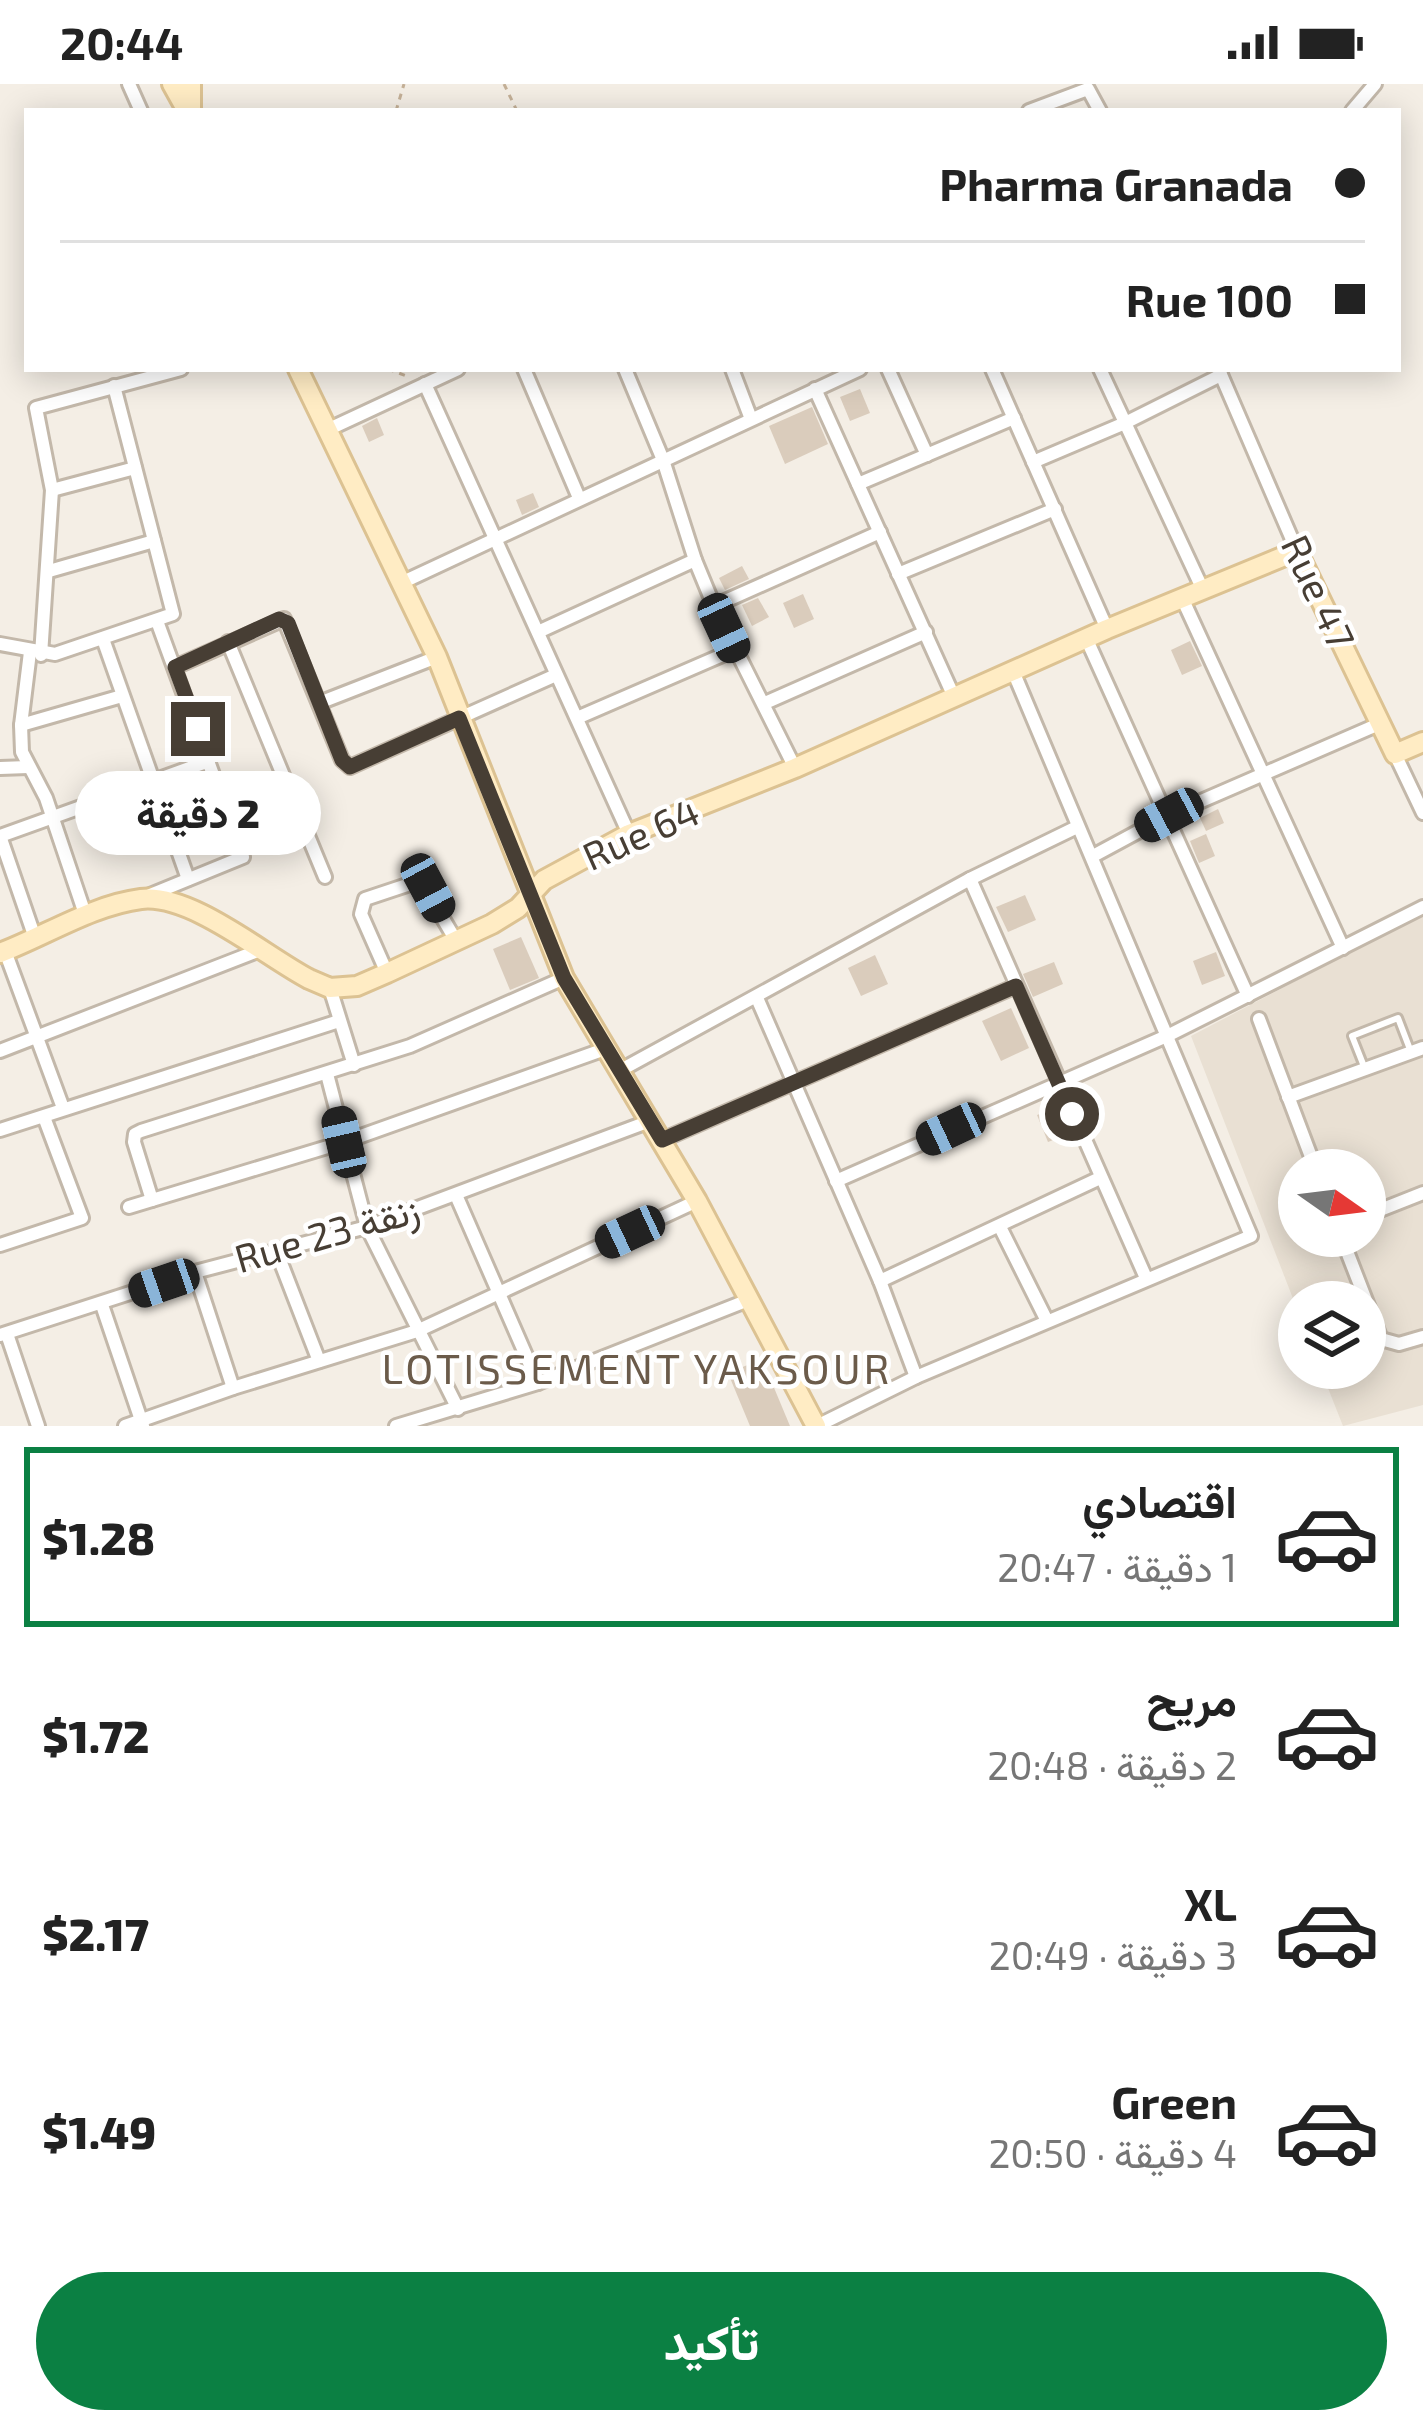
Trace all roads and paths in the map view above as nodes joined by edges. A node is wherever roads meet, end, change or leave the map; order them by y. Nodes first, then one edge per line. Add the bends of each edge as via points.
1 (1375, 84) edge
2 (1037, 108) edge
3 (1098, 108) edge
4 (1355, 108) edge
5 (169, 372) edge
6 (299, 372) edge
7 (451, 372) edge
8 (525, 372) edge
9 (626, 372) edge
10 (733, 372) edge
11 (853, 372) edge
12 (889, 372) edge
13 (993, 372) edge
14 (1101, 372) edge
15 (1220, 372) edge
16 (425, 384) junction
17 (114, 386) junction
18 (815, 389) junction
19 (1014, 418) junction
20 (751, 419) junction
21 (1124, 423) junction
22 (327, 430) junction
23 (927, 455) junction
24 (663, 460) junction
25 (1033, 462) junction
26 (135, 468) junction
27 (858, 484) junction
28 (52, 490) junction
29 (579, 498) junction
30 (1054, 509) junction
31 (880, 532) junction
32 (493, 540) junction
33 (154, 542) junction
34 (1298, 551) junction
35 (694, 560) junction
36 (49, 571) junction
37 (898, 574) junction
38 (400, 583) junction
39 (1203, 590) junction
40 (1184, 600) junction
41 (714, 606) junction
42 (158, 621) junction
43 (1108, 629) junction
44 (538, 632) junction
45 (926, 632) junction
46 (103, 640) junction
47 (1087, 640) junction
48 (228, 642) junction
49 (0, 644) edge
50 (734, 650) junction
51 (36, 653) junction
52 (436, 657) junction
53 (175, 667) junction
54 (1013, 671) junction
55 (556, 675) junction
56 (122, 696) junction
57 (954, 697) junction
58 (319, 703) junction
59 (765, 704) junction
60 (459, 718) junction
61 (577, 718) junction
62 (1379, 724) junction
63 (21, 725) junction
64 (1423, 742) edge
65 (1395, 754) junction
66 (209, 761) junction
67 (28, 767) junction
68 (0, 768) edge
69 (794, 768) junction
70 (1263, 775) junction
71 (155, 781) junction
72 (1423, 813) edge
73 (1169, 815) junction
74 (53, 820) junction
75 (1077, 827) junction
76 (629, 835) junction
77 (0, 836) edge
78 (1094, 856) junction
79 (325, 877) dead end
80 (188, 879) junction
81 (970, 879) junction
82 (528, 893) junction
83 (143, 898) junction
84 (1423, 907) edge
85 (86, 916) junction
86 (35, 938) junction
87 (454, 939) junction
88 (1342, 948) junction
89 (260, 950) junction
90 (3, 952) edge
91 (387, 973) junction
92 (564, 978) junction
93 (1016, 986) junction
94 (330, 988) junction
95 (1248, 996) junction
96 (757, 998) junction
97 (1259, 1019) dead end
98 (339, 1021) junction
99 (1168, 1035) junction
100 (35, 1036) junction
101 (605, 1049) junction
102 (1417, 1050) edge
103 (0, 1051) edge
104 (354, 1065) junction
105 (1365, 1069) junction
106 (619, 1070) junction
107 (327, 1074) junction
108 (793, 1082) junction
109 (1059, 1082) junction
110 (1288, 1097) junction
111 (63, 1108) junction
112 (44, 1117) junction
113 (650, 1121) junction
114 (0, 1130) edge
115 (662, 1140) junction
116 (344, 1142) junction
117 (1308, 1149) edge
118 (1100, 1178) junction
119 (836, 1181) junction
120 (1423, 1193) edge
121 (456, 1195) junction
122 (152, 1200) junction
123 (697, 1201) junction
124 (129, 1207) dead end
125 (1386, 1208) edge
126 (367, 1227) junction
127 (1000, 1227) junction
128 (0, 1245) edge
129 (277, 1250) junction
130 (1349, 1257) edge
131 (195, 1273) junction
132 (1146, 1278) junction
133 (880, 1281) junction
134 (497, 1294) junction
135 (752, 1298) junction
136 (103, 1305) junction
137 (1047, 1321) junction
138 (417, 1331) junction
139 (3, 1334) edge
140 (1423, 1337) edge
141 (319, 1360) junction
142 (916, 1377) junction
143 (538, 1383) junction
144 (233, 1388) junction
145 (458, 1409) junction
146 (141, 1422) edge
147 (38, 1426) edge
148 (125, 1426) edge
149 (396, 1426) edge
150 (816, 1426) edge

1 - 4 street
2 - 3 street via 1088,89
5 - 17 street
6 - 22 street
7 - 16 street
8 - 29 street
9 - 24 street
10 - 20 street
11 - 18 street
12 - 23 street
13 - 19 street
14 - 21 street
15 - 21 street
15 - 34 street, Rue 47
16 - 22 street
16 - 32 street
17 - 26 street
17 - 28 street via 36,408
18 - 20 street
18 - 27 street
19 - 23 street
19 - 25 street
20 - 24 street
21 - 25 street
21 - 39 street
22 - 38 street
23 - 27 street
24 - 29 street
24 - 35 street
25 - 30 street
26 - 28 street
26 - 33 street
27 - 31 street
28 - 36 street
29 - 32 street
30 - 37 street
30 - 43 street
31 - 37 street
31 - 41 street
32 - 38 street
32 - 44 street
33 - 36 street
33 - 42 street via 172,614
34 - 39 street, Rue 64
34 - 62 street, Rue 47
35 - 41 street
35 - 44 street
36 - 51 street
37 - 45 street
38 - 52 street
39 - 40 street, Rue 64
40 - 43 street, Rue 64
40 - 70 street
41 - 50 street
42 - 46 street
42 - 53 street
43 - 47 street, Rue 64
44 - 55 street
45 - 57 street
45 - 59 street
46 - 51 street
46 - 56 street
47 - 54 street, Rue 64
47 - 73 street
48 - 53 street
48 - 58 street via 284,620
48 - 79 street
49 - 51 street
50 - 59 street
50 - 61 street
51 - 63 street
52 - 58 street
52 - 60 street
53 - 66 street
54 - 57 street, Rue 64
54 - 75 street
55 - 60 street
55 - 61 street
56 - 63 street
56 - 71 street
57 - 69 street, Rue 64
58 - 60 street via 350,767
59 - 69 street
60 - 82 street
61 - 76 street
62 - 65 street, Rue 47
62 - 70 street
63 - 67 street
64 - 65 street
65 - 72 street, Rue 47
66 - 71 street
66 - 80 street via 243,857
67 - 68 street
67 - 74 street
69 - 76 street, Rue 64
70 - 73 street
70 - 88 street
71 - 74 street
71 - 80 street
73 - 78 street
73 - 95 street
74 - 77 street
74 - 85 street
75 - 78 street
75 - 81 street
76 - 82 street, Rue 64
77 - 86 street
78 - 99 street
80 - 83 street
81 - 93 street
81 - 96 street
82 - 87 street, Rue 64 via 506,916
82 - 92 street
83 - 85 street
83 - 89 street via 187,909
84 - 88 street
85 - 86 street
86 - 90 street
87 - 91 street, Rue 64
87 - 91 street via 422,883 365,899 362,914
88 - 95 street
89 - 94 street
89 - 100 street
90 - 100 street
91 - 94 street, Rue 64
92 - 101 street
92 - 104 street
93 - 108 street
93 - 109 street
94 - 98 street
95 - 99 street
96 - 106 street
96 - 108 street
97 - 110 street
98 - 104 street
98 - 111 street
99 - 109 street
99 - 132 street via 1251,1236
100 - 103 street
100 - 111 street
101 - 106 street
101 - 116 street
102 - 105 street
102 - 105 lane via 1398,1018 1352,1036
104 - 107 street
105 - 110 street
106 - 113 street
107 - 116 street
107 - 122 street via 135,1134
108 - 115 street
108 - 119 street
109 - 118 street
109 - 119 street
110 - 117 street
111 - 112 street
112 - 114 street
112 - 128 street via 82,1218
113 - 115 street
113 - 121 street, Rue 23 زنقة
115 - 123 street
116 - 122 street
116 - 126 street
118 - 127 street
118 - 132 street
119 - 133 street
120 - 125 street
121 - 126 street, Rue 23 زنقة
121 - 134 street
122 - 124 street
123 - 134 street
123 - 135 street
126 - 129 street, Rue 23 زنقة
126 - 138 street
127 - 133 street
127 - 137 street
129 - 131 street, Rue 23 زنقة
129 - 141 street
130 - 140 street via 1376,1331 1389,1344
131 - 136 street, Rue 23 زنقة
131 - 144 street
132 - 137 street
133 - 142 street
134 - 138 street
134 - 143 street
135 - 143 street
135 - 150 street
136 - 139 street, Rue 23 زنقة
136 - 146 street
137 - 142 street
138 - 141 street
138 - 145 street
139 - 147 street
141 - 144 street
142 - 150 street
143 - 145 street
144 - 146 street
145 - 149 street
146 - 148 street

